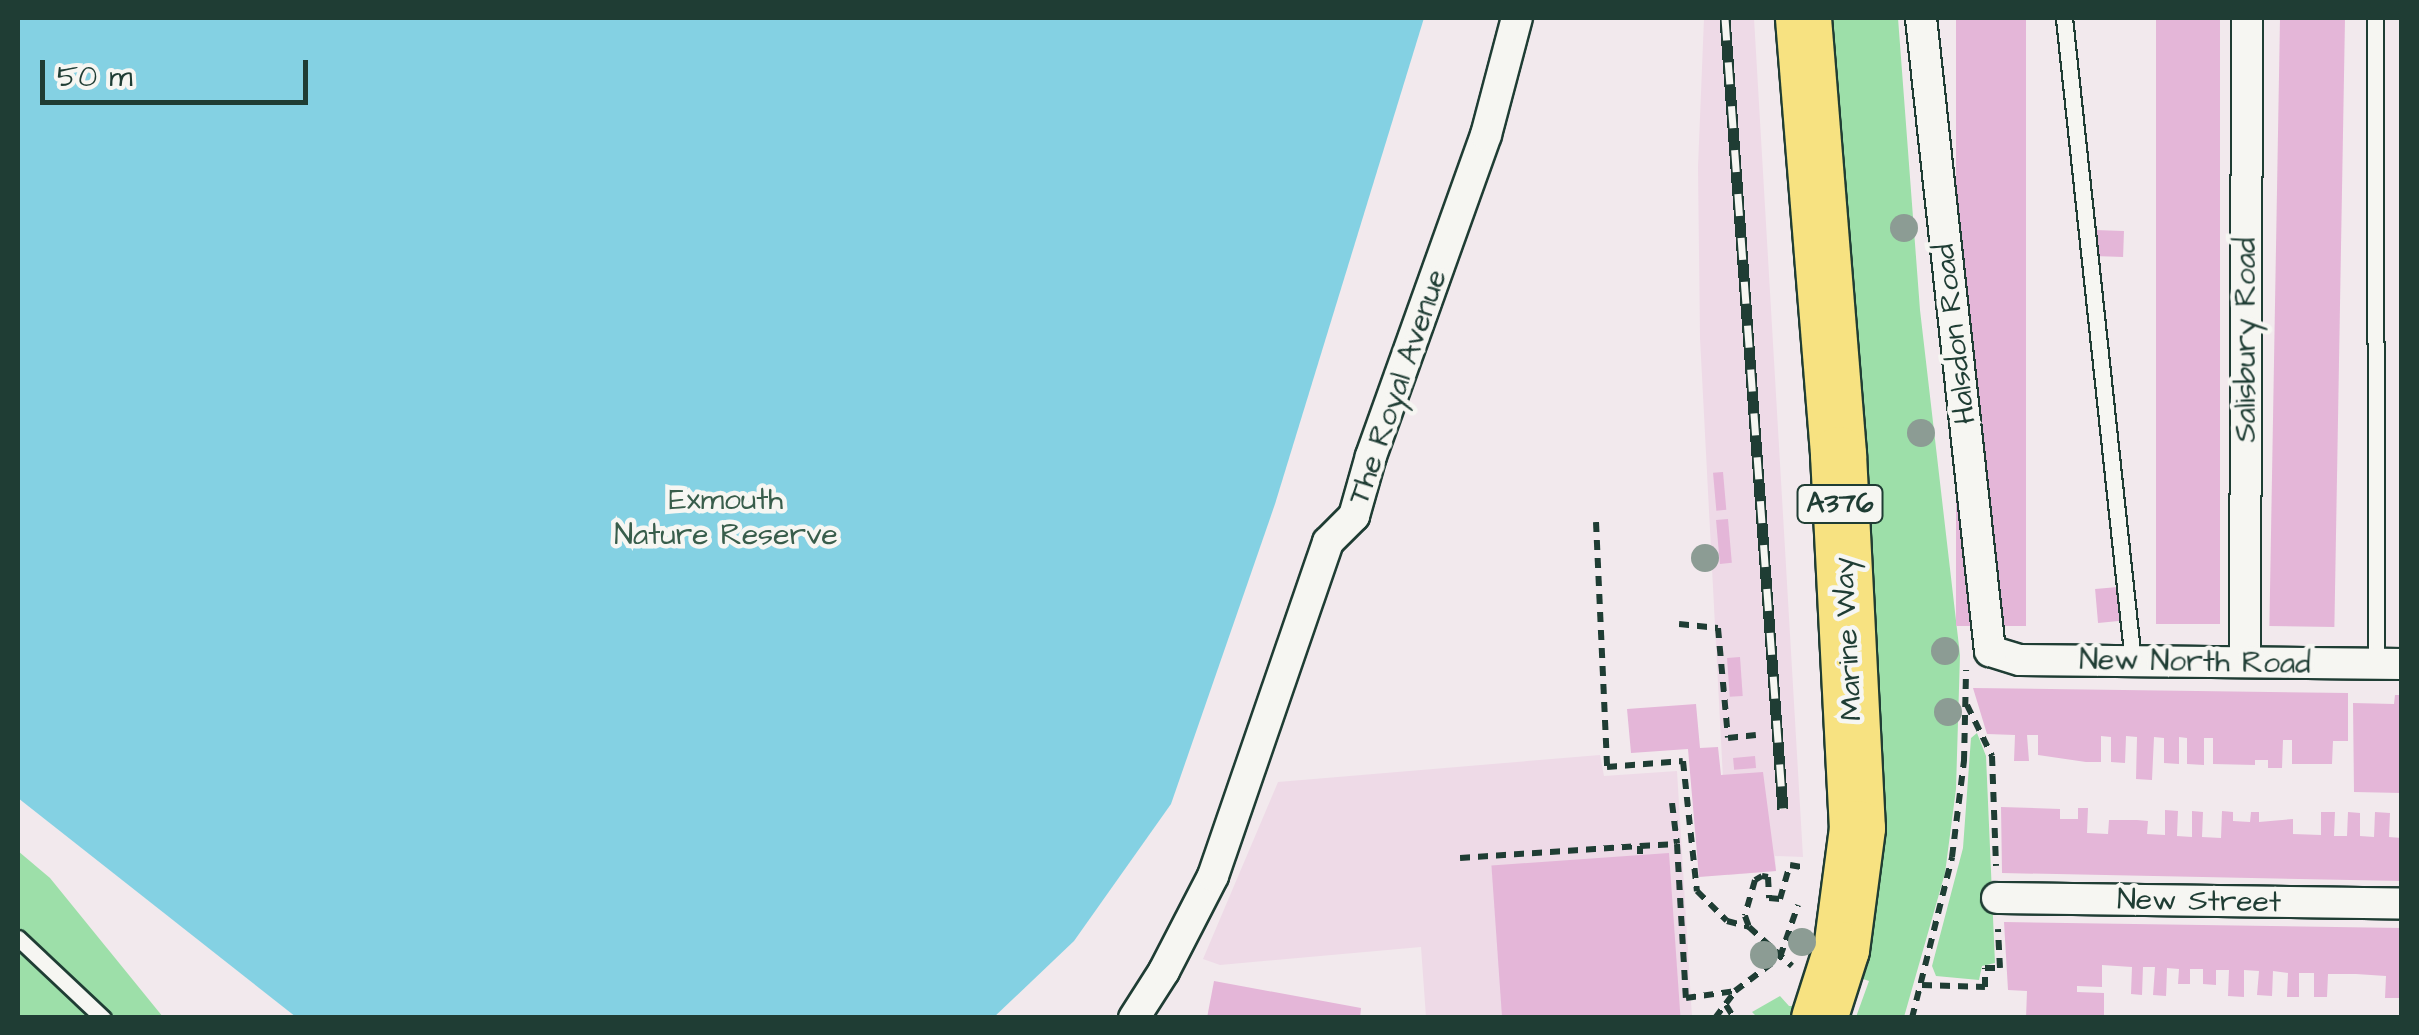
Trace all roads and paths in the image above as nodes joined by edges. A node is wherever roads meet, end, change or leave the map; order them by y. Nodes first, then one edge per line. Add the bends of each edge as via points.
1 (1518, 18) edge
2 (1803, 18) edge
3 (1921, 18) edge
4 (2064, 18) edge
5 (2246, 18) edge
6 (2375, 18) edge
7 (1596, 522) dead end
8 (1987, 617) junction
9 (1678, 624) dead end
10 (1990, 651) joint
11 (2133, 661) junction
12 (2245, 662) junction
13 (2389, 664) edge
14 (1756, 736) dead end
15 (1672, 804) dead end
16 (1677, 844) junction
17 (1460, 858) dead end
18 (1813, 869) dead end
19 (1997, 898) dead end
20 (1799, 904) dead end
21 (2402, 904) edge
22 (1750, 927) junction
23 (18, 938) edge
24 (1780, 957) junction
25 (1735, 991) junction
26 (1726, 1005) junction
27 (103, 1018) edge
28 (1134, 1018) edge
29 (1715, 1018) edge
30 (1734, 1018) edge
31 (1819, 1018) edge
32 (1912, 1018) edge

1 - 28 street, The Royal Avenue via 1486,134 1354,516 1328,542 1212,876
2 - 31 highway, Marine Way / A376 via 1833,379 1858,828 1841,949
3 - 8 street, Halsdon Road
4 - 11 lane
5 - 12 street, Salisbury Road
6 - 13 lane
7 - 22 path via 1607,766 1683,761 1697,892 1727,920
8 - 10 street, Halsdon Road
8 - 32 path via 1964,623 1964,761 1952,857
9 - 14 path via 1718,628 1728,738
10 - 11 street, New North Road via 2020,660
11 - 12 street, New North Road
12 - 13 street, New North Road
15 - 16 path
16 - 17 path
16 - 25 path via 1686,998
18 - 22 path via 1790,865 1780,900 1769,898 1768,876 1755,880 1747,903
19 - 21 street, New Street
20 - 24 path
22 - 24 path
23 - 27 lane
24 - 25 path
25 - 26 path
26 - 29 path
26 - 30 path

